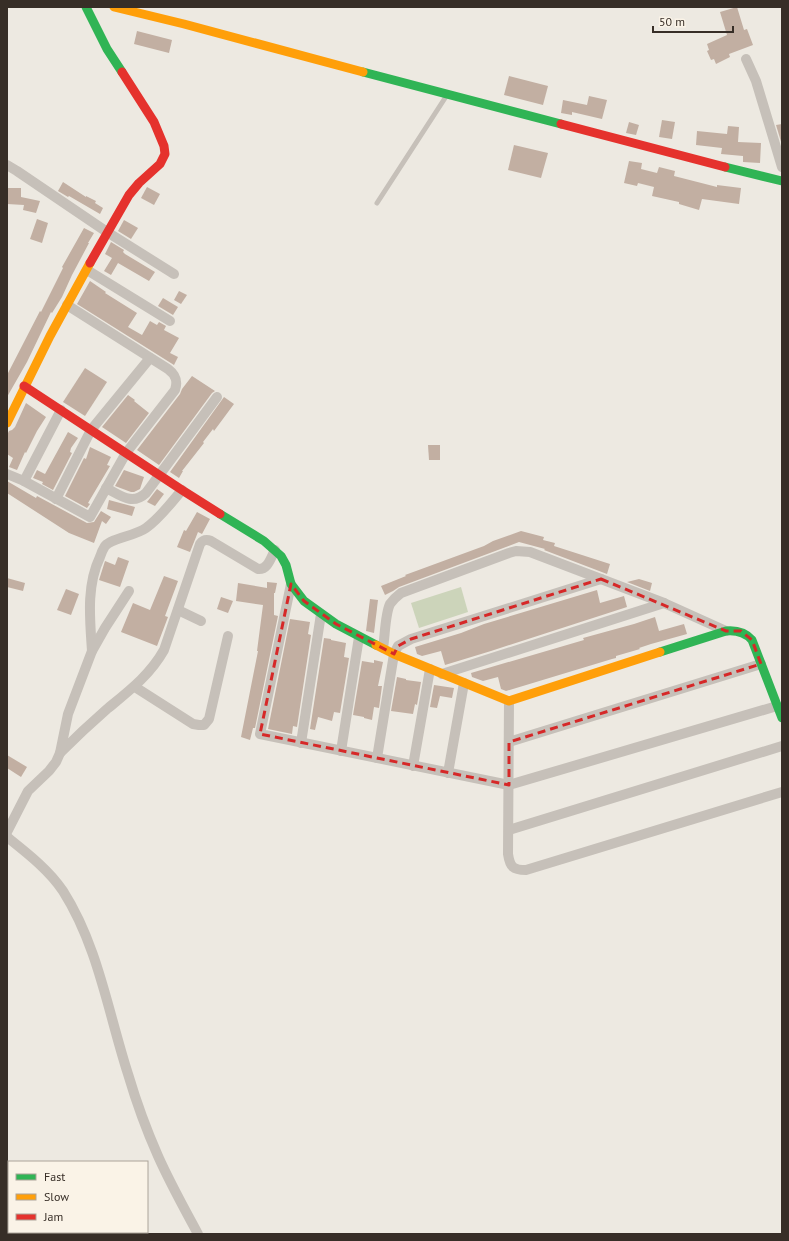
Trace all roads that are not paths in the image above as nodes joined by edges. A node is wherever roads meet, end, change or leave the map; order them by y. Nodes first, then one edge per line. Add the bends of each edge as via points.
1 (86, 7) edge
2 (114, 7) edge
3 (746, 59) dead end
4 (448, 94) junction
5 (7, 165) edge
6 (782, 167) edge
7 (782, 181) edge
8 (378, 203) dead end
9 (107, 232) junction
10 (87, 270) junction
11 (174, 274) dead end
12 (67, 305) junction
13 (170, 321) dead end
14 (150, 358) junction
15 (24, 386) junction
16 (217, 397) dead end
17 (61, 410) junction
18 (7, 423) edge
19 (91, 430) junction
20 (126, 453) junction
21 (7, 474) edge
22 (159, 475) junction
23 (24, 481) junction
24 (106, 488) junction
25 (182, 490) junction
26 (56, 499) junction
27 (275, 550) junction
28 (601, 579) junction
29 (291, 584) junction
30 (129, 591) dead end
31 (664, 603) junction
32 (178, 610) junction
33 (321, 614) junction
34 (201, 621) dead end
35 (726, 632) junction
36 (228, 636) dead end
37 (359, 637) junction
38 (383, 648) junction
39 (92, 651) junction
40 (394, 654) junction
41 (761, 664) junction
42 (430, 669) junction
43 (442, 674) junction
44 (464, 683) junction
45 (135, 687) junction
46 (509, 701) junction
47 (777, 706) junction
48 (782, 718) edge
49 (509, 742) junction
50 (301, 743) junction
51 (782, 746) edge
52 (341, 751) junction
53 (60, 753) junction
54 (377, 758) junction
55 (413, 766) junction
56 (448, 773) junction
57 (509, 785) junction
58 (782, 792) edge
59 (509, 830) junction
60 (7, 832) edge
61 (7, 837) edge
62 (198, 1234) edge

1 - 9 street via 107,49 154,122 164,146 160,164 129,195
2 - 4 street
3 - 6 street via 756,81
4 - 7 street
4 - 8 lane
5 - 9 street
9 - 10 street
9 - 11 street
10 - 12 street
10 - 13 street
12 - 14 street
12 - 15 street
14 - 19 street
14 - 20 street via 173,372 176,378 175,390
15 - 17 street
15 - 18 street
16 - 22 street
17 - 19 street
17 - 23 street
19 - 20 street
19 - 26 street
20 - 22 street
20 - 24 street
21 - 23 street
22 - 24 street via 141,498 131,500
22 - 25 street
23 - 26 street
24 - 26 street via 90,517
25 - 27 street
25 - 39 street via 146,528 111,541 105,547 94,573 91,594
27 - 29 street via 286,565
27 - 32 street via 265,567 258,569 212,541 202,541
28 - 31 street
28 - 38 street via 530,552 509,553 401,593 390,605
28 - 40 street via 411,639 398,646
29 - 33 street via 304,601
29 - 50 street via 260,734
30 - 39 street
31 - 35 street
31 - 43 street
32 - 34 street
32 - 45 street via 164,650
33 - 37 street
33 - 50 street
35 - 41 street via 741,631 748,635
35 - 46 street
36 - 45 street via 209,719 204,725 193,724
37 - 38 street
37 - 52 street
38 - 40 street
39 - 53 street via 68,714
40 - 42 street
40 - 54 street
41 - 47 street
41 - 49 street
42 - 43 street
42 - 55 street
43 - 44 street
44 - 46 street
44 - 56 street
45 - 53 street via 85,728
46 - 49 street
47 - 48 street
47 - 57 street
49 - 57 street
50 - 52 street
51 - 59 street
52 - 54 street
53 - 60 street via 49,771 28,791
54 - 55 street
55 - 56 street
56 - 57 street
57 - 59 street
58 - 59 street via 526,870 513,868 510,862
61 - 62 street via 46,870 63,891 80,924 105,991 142,1117 158,1156

